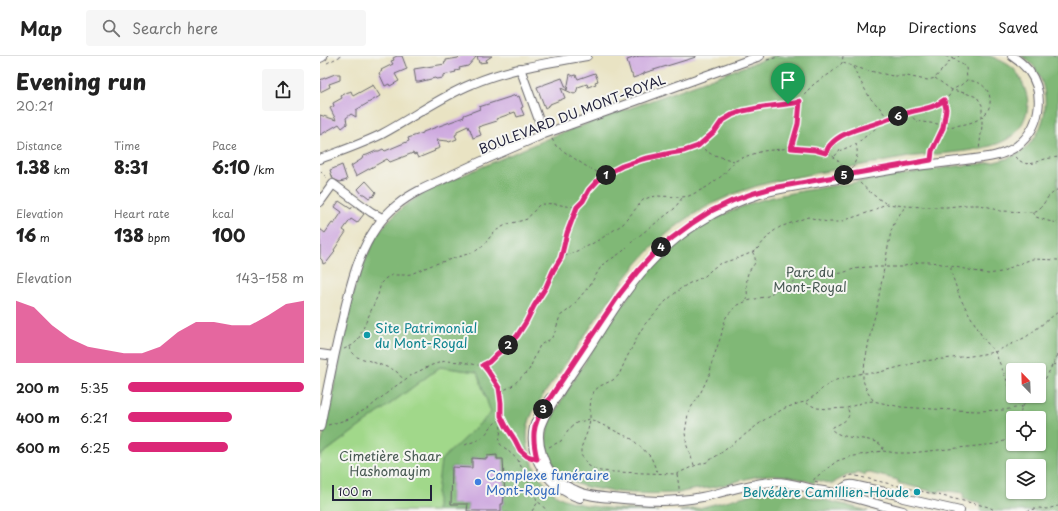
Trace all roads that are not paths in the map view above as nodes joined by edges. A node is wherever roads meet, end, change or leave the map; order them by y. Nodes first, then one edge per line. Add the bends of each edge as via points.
1 (587, 56) edge
2 (760, 56) edge
3 (1004, 56) edge
4 (1012, 56) edge
5 (739, 60) edge
6 (520, 68) junction
7 (547, 136) junction
8 (320, 159) edge
9 (851, 175) junction
10 (320, 202) edge
11 (382, 218) junction
12 (320, 354) edge
13 (334, 356) junction
14 (323, 426) edge
15 (838, 494) junction
16 (889, 511) edge
17 (903, 511) edge
18 (960, 511) edge

1 - 6 street
2 - 5 street, BOULEVARD DU MONT-ROYAL
3 - 9 street via 1026,74 1034,98 1030,122 1012,144 998,151
4 - 9 street via 1026,68 1038,93 1037,118 1020,143 1009,151 992,156
5 - 7 street, BOULEVARD DU MONT-ROYAL
6 - 7 street
6 - 8 street via 473,83 376,137
7 - 11 street, BOULEVARD DU MONT-ROYAL via 501,152 418,191
9 - 15 street via 754,196 718,212 687,230 668,245 645,268 606,320 551,405 540,426 539,435 541,450 550,472 574,490 594,495 641,500 677,500 775,482
9 - 16 street via 772,188 741,198 696,221 657,250 628,283 541,412 536,422 533,443 543,472 557,487 574,496 593,501 637,505 675,504 753,488 784,486
10 - 11 street via 333,184
11 - 13 street, BOULEVARD DU MONT-ROYAL via 365,246 350,285
12 - 13 street
13 - 14 street, BOULEVARD DU MONT-ROYAL
15 - 17 street
15 - 18 street via 842,488 853,485

